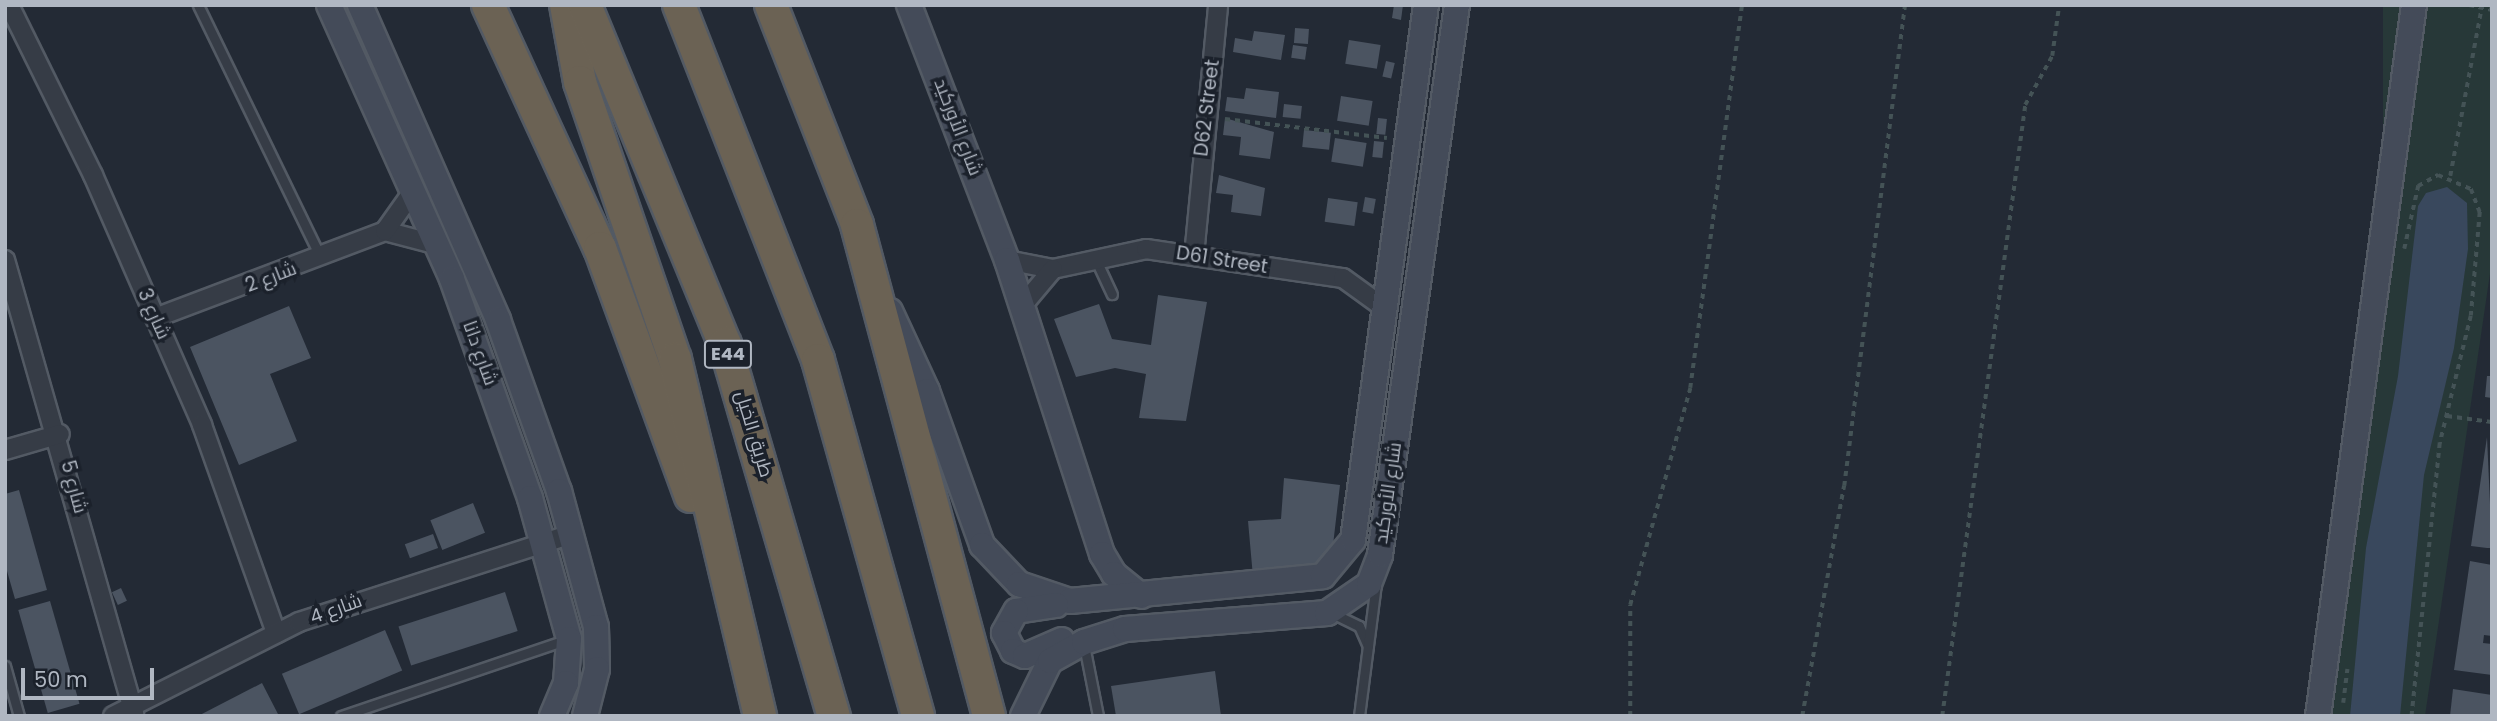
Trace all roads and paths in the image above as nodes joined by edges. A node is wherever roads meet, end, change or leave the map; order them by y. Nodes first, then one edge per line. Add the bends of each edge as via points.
1 (9, 5) edge
2 (198, 5) edge
3 (329, 5) edge
4 (360, 5) edge
5 (488, 5) edge
6 (566, 5) edge
7 (585, 5) edge
8 (679, 5) edge
9 (771, 5) edge
10 (909, 5) edge
11 (1218, 5) edge
12 (1426, 5) edge
13 (1443, 5) edge
14 (1742, 5) edge
15 (1905, 5) edge
16 (2059, 5) edge
17 (2414, 5) edge
18 (2469, 5) edge
19 (2481, 10) junction
20 (2492, 10) edge
21 (1455, 17) edge
22 (1206, 117) junction
23 (1407, 141) junction
24 (2450, 176) junction
25 (414, 190) junction
26 (385, 231) junction
27 (438, 245) junction
28 (1186, 254) junction
29 (1094, 256) junction
30 (321, 258) junction
31 (5, 260) edge
32 (1007, 260) junction
33 (2402, 263) dead end
34 (1053, 269) junction
35 (875, 286) junction
36 (1112, 294) dead end
37 (1022, 306) junction
38 (1383, 307) junction
39 (155, 318) junction
40 (2447, 416) junction
41 (2492, 422) edge
42 (60, 434) junction
43 (5, 450) edge
44 (571, 534) junction
45 (543, 542) junction
46 (1376, 568) junction
47 (1141, 596) junction
48 (1084, 600) junction
49 (1327, 613) junction
50 (738, 625) junction
51 (1125, 629) junction
52 (276, 633) junction
53 (569, 639) junction
54 (1084, 642) junction
55 (1369, 648) junction
56 (2348, 661) dead end
57 (5, 666) edge
58 (134, 711) edge
59 (19, 716) edge
60 (113, 716) edge
61 (341, 716) edge
62 (552, 716) edge
63 (585, 716) edge
64 (760, 716) edge
65 (834, 716) edge
66 (918, 716) edge
67 (989, 716) edge
68 (1023, 716) edge
69 (1098, 716) edge
70 (1359, 716) edge
71 (1630, 716) edge
72 (1801, 716) edge
73 (1942, 716) edge
74 (2318, 716) edge
75 (2340, 716) edge
76 (2412, 716) edge

1 - 39 street, شارع 3
2 - 30 lane
3 - 25 street, شارع دانا
4 - 44 street, شارع دانا via 498,320
5 - 50 highway via 622,302 712,569
6 - 50 highway via 580,82 678,372
7 - 65 highway, طريق الخيل / E44 via 725,344
8 - 66 highway via 818,360
9 - 35 highway via 837,166
10 - 32 street, شارع الأوركيد
11 - 22 street, D62 Street
12 - 23 street, شارع الأوركيد
13 - 21 street
14 - 71 path via 1690,388 1630,605
15 - 72 path via 1842,498
16 - 73 path via 2052,56 2025,105
17 - 74 street
18 - 19 path
19 - 20 path
19 - 24 path
21 - 46 street, شارع الأوركيد
22 - 23 path
22 - 28 street, D62 Street
23 - 38 street, شارع الأوركيد
24 - 33 path via 2427,179 2412,196
24 - 40 path via 2471,189 2480,212 2466,350
25 - 26 street
25 - 27 street, شارع دانا
26 - 27 street
26 - 30 street, شارع 2
27 - 45 street, شارع دانا
28 - 29 street, D61 Street via 1137,249
28 - 38 street, D61 Street via 1343,278
29 - 34 street, D61 Street
29 - 36 lane
30 - 39 street, شارع 2
31 - 42 street, شارع 5
32 - 34 street, D61 Street
32 - 37 street, شارع الأوركيد
34 - 37 street
35 - 48 street, شارع الأوركيد via 912,355 989,556 1031,591
35 - 67 highway
37 - 47 street, شارع الأوركيد via 1102,554 1114,574
38 - 47 street, شارع الأوركيد via 1353,540 1342,561 1312,581
39 - 52 street, شارع 3 via 202,425
40 - 41 path
40 - 76 path
42 - 43 street
42 - 58 street, شارع 5
44 - 45 street, شارع 4
44 - 63 street, شارع دانا via 597,648
45 - 52 street, شارع 4
45 - 53 street, شارع دانا
46 - 49 street, شارع الأوركيد via 1358,597
46 - 55 lane
47 - 48 street, شارع الأوركيد
48 - 51 street via 1016,611 1004,627 1009,646 1032,657 1079,632
49 - 51 street, شارع الأوركيد
49 - 55 lane via 1350,619
50 - 64 highway
51 - 54 street, شارع الأوركيد
52 - 58 street, شارع 4
53 - 61 lane
53 - 62 street, شارع دانا via 566,683
54 - 68 street, شارع الأوركيد via 1050,661
54 - 69 lane
55 - 70 lane
56 - 75 path
57 - 59 lane
58 - 60 street, شارع 4

